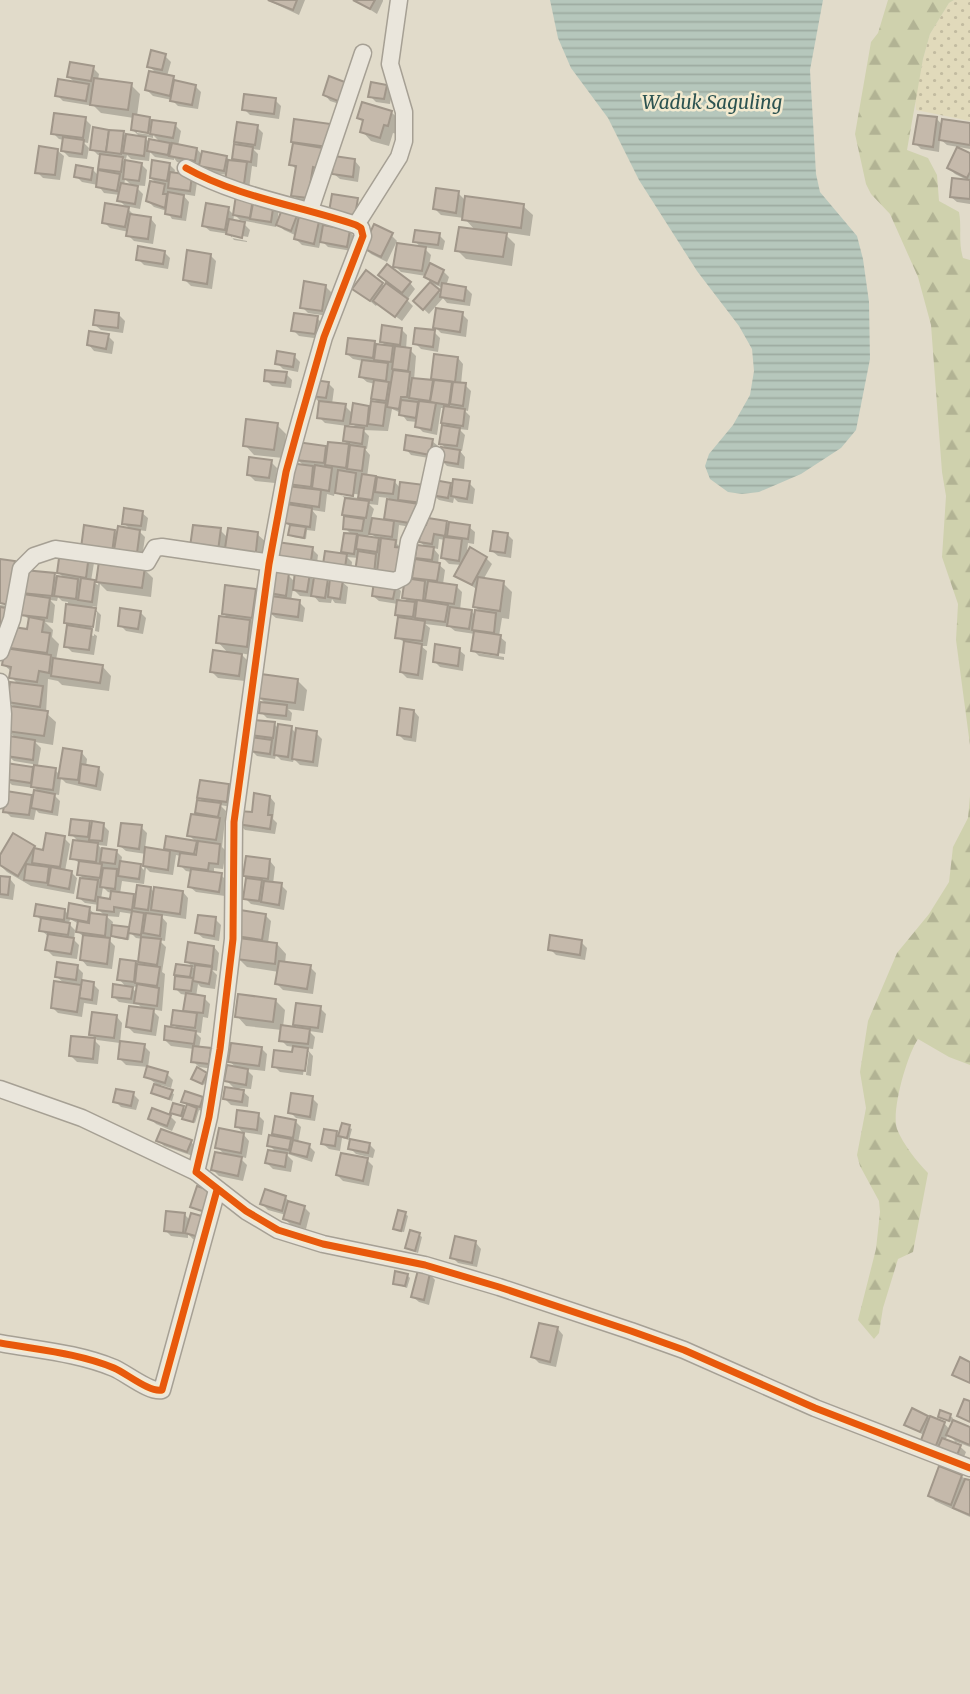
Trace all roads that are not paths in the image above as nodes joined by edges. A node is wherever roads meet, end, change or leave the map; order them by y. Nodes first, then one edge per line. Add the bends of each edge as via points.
1 (400, 0) edge
2 (363, 53) dead end
3 (186, 168) dead end
4 (310, 210) junction
5 (356, 225) junction
6 (436, 455) dead end
7 (269, 564) junction
8 (0, 652) edge
9 (0, 682) edge
10 (0, 800) edge
11 (0, 1089) edge
12 (196, 1172) junction
13 (217, 1189) junction
14 (0, 1343) edge
15 (970, 1468) edge

1 - 5 street via 390,64 404,112 404,141 399,157
2 - 4 street
3 - 4 street via 219,184
4 - 5 street
5 - 7 street via 363,238 324,337 286,472
6 - 7 street via 425,506 409,541 400,580
7 - 8 street via 162,547 155,548 147,562 47,551 30,558 21,569 12,619
7 - 12 street via 234,822 233,939 220,1049
9 - 10 street
11 - 12 street via 82,1118
12 - 13 street
13 - 14 street via 162,1390 153,1391 114,1368 89,1360
13 - 15 street via 278,1230 450,1272 631,1331

